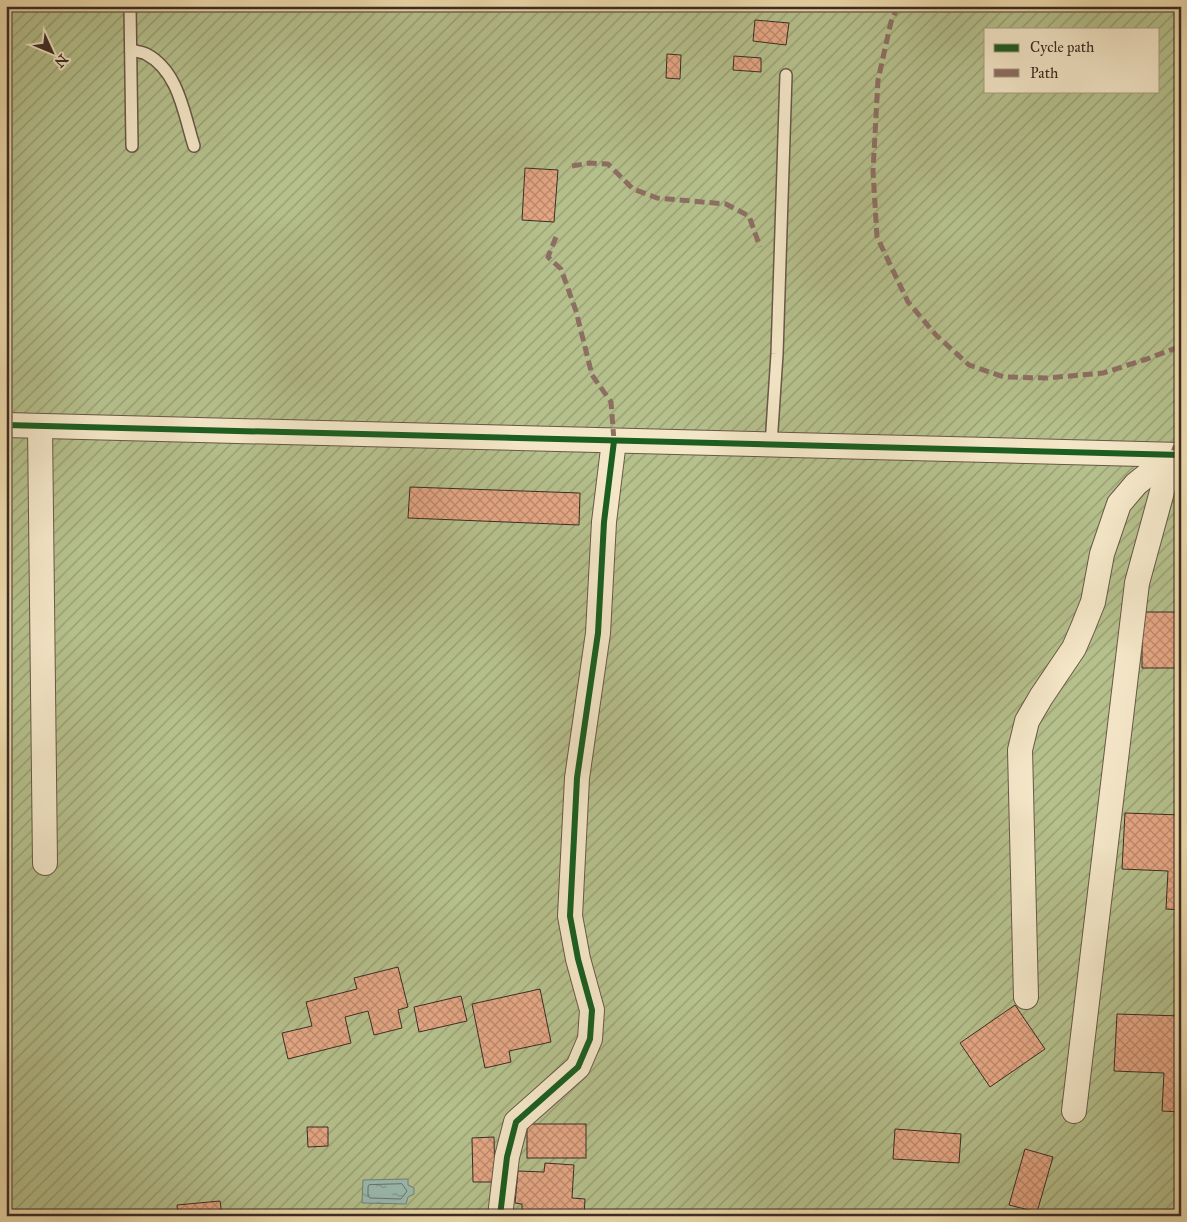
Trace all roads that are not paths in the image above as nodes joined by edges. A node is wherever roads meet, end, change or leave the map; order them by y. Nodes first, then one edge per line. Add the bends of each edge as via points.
1 (130, 6) edge
2 (131, 50) junction
3 (786, 75) dead end
4 (132, 146) dead end
5 (194, 146) dead end
6 (6, 425) edge
7 (40, 426) junction
8 (614, 441) junction
9 (771, 445) junction
10 (1176, 455) edge
11 (45, 863) dead end
12 (1026, 997) dead end
13 (1074, 1111) dead end
14 (500, 1216) edge

1 - 2 lane
2 - 4 lane
2 - 5 lane via 146,54 164,68 174,83
3 - 9 lane
6 - 7 street
7 - 8 street
7 - 11 street
8 - 9 street
8 - 14 street via 604,522 598,633 577,778 570,916 592,1010 590,1039 578,1067 516,1122 507,1157
9 - 10 street
10 - 12 street via 1136,484 1119,504 1102,554 1093,602 1084,627 1027,721 1020,750
10 - 13 street via 1137,583

